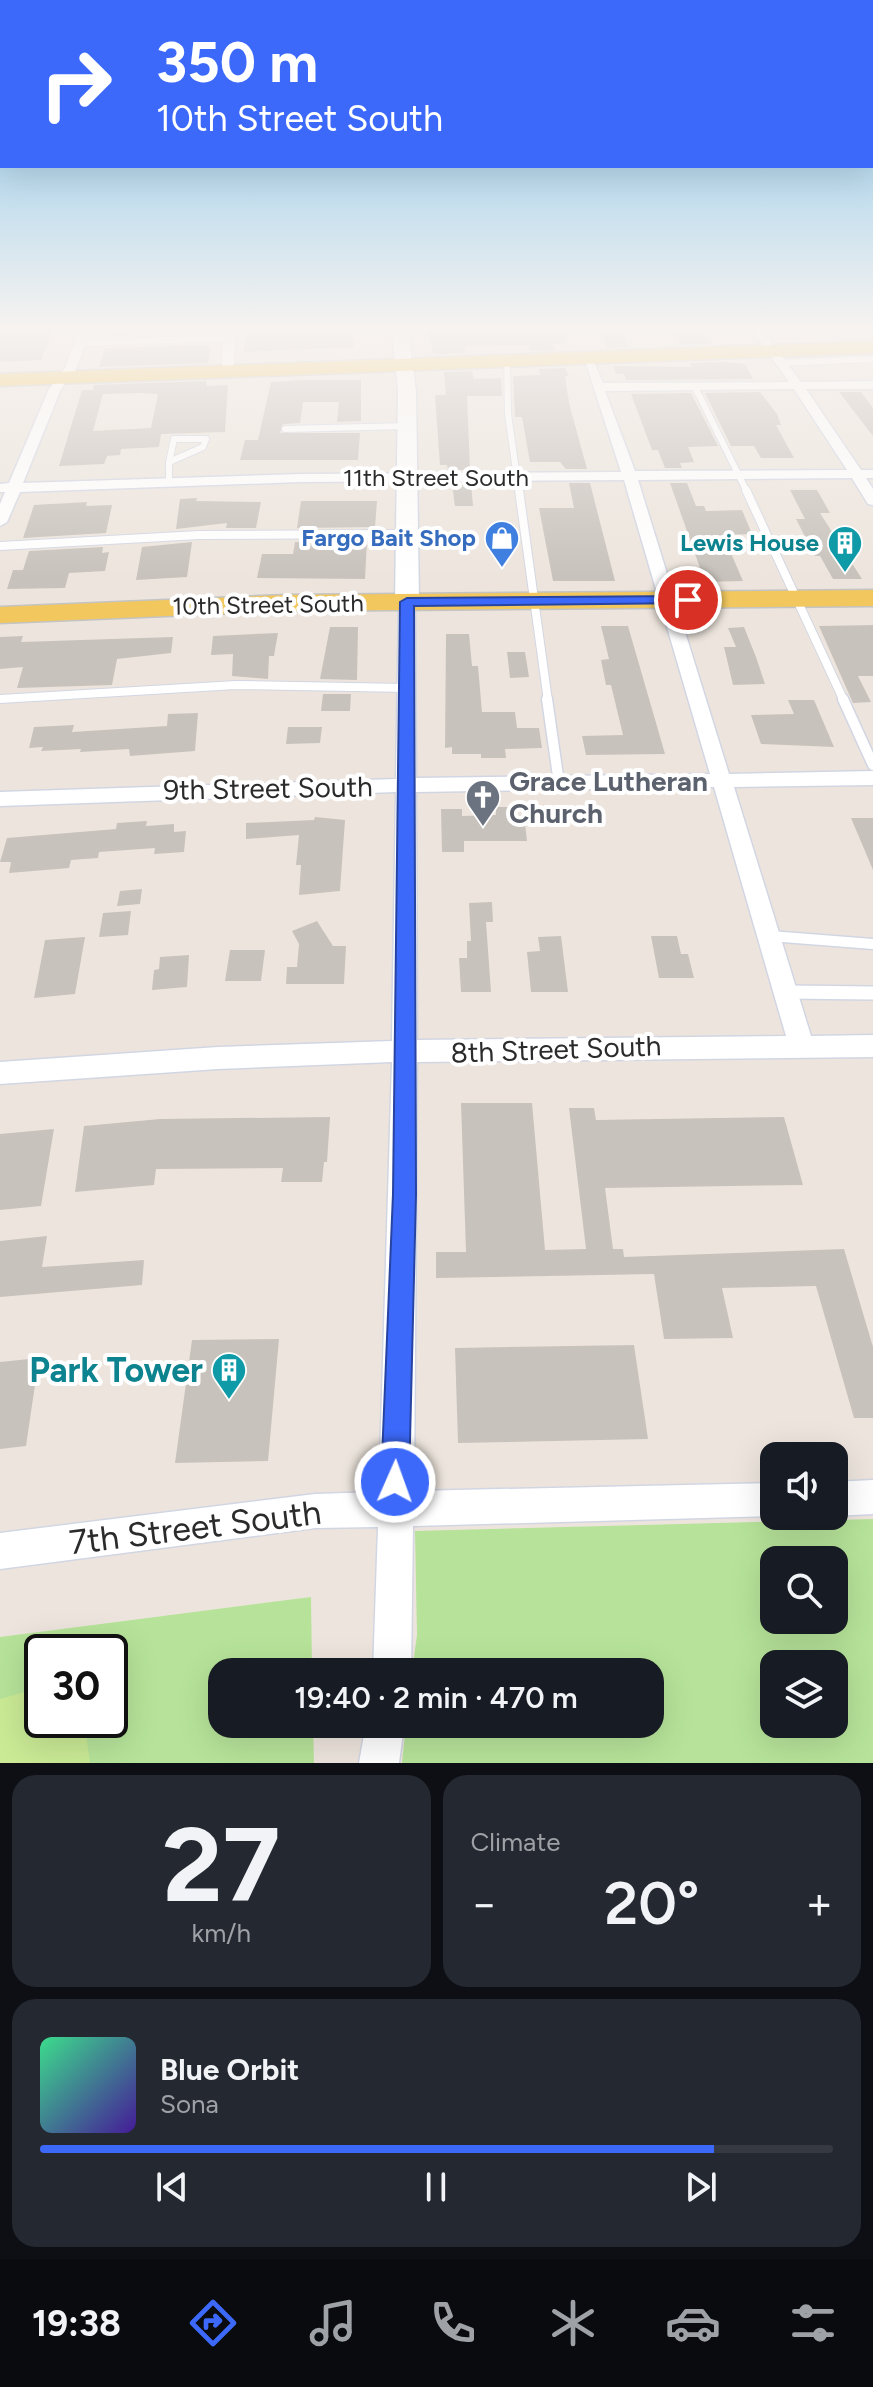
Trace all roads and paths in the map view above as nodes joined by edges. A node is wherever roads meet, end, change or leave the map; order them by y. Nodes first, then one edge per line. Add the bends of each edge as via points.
1 (43, 412) edge
2 (407, 412) edge
3 (508, 412) edge
4 (608, 412) edge
5 (708, 412) edge
6 (815, 412) edge
7 (407, 426) junction
8 (285, 429) dead end
9 (169, 462) junction
10 (857, 474) junction
11 (873, 474) edge
12 (740, 475) junction
13 (407, 477) junction
14 (516, 478) junction
15 (630, 478) junction
16 (169, 482) junction
17 (6, 488) edge
18 (873, 501) edge
19 (0, 522) edge
20 (407, 534) junction
21 (0, 546) edge
22 (873, 598) edge
23 (798, 599) junction
24 (666, 600) junction
25 (407, 602) junction
26 (535, 602) junction
27 (0, 615) edge
28 (407, 688) junction
29 (0, 699) edge
30 (873, 765) edge
31 (873, 778) edge
32 (722, 781) junction
33 (559, 783) junction
34 (407, 785) junction
35 (0, 799) edge
36 (770, 936) junction
37 (873, 944) edge
38 (786, 992) junction
39 (873, 993) edge
40 (802, 1046) junction
41 (873, 1046) edge
42 (405, 1053) junction
43 (0, 1073) edge
44 (873, 1497) edge
45 (848, 1498) edge
46 (760, 1500) edge
47 (394, 1508) junction
48 (0, 1551) edge
49 (393, 1658) edge
50 (383, 1738) edge
51 (379, 1763) edge

1 - 17 street
2 - 7 street
3 - 14 lane
4 - 15 street
5 - 12 lane
6 - 10 street
7 - 8 lane
7 - 13 street
9 - 9 lane via 203,447 206,439 174,439
9 - 16 lane
10 - 11 street, 11th Street South
10 - 12 street, 11th Street South
10 - 18 street
12 - 15 street, 11th Street South
12 - 23 lane
13 - 14 street, 11th Street South
13 - 16 street, 11th Street South
13 - 20 street
14 - 15 street, 11th Street South
14 - 26 lane
15 - 24 street
16 - 17 street, 11th Street South
17 - 19 street
20 - 21 lane via 199,535
20 - 25 street
22 - 23 main road, 10th Street South
23 - 24 main road, 10th Street South
23 - 30 lane
24 - 26 main road, 10th Street South
24 - 32 street
25 - 26 main road, 10th Street South
25 - 27 main road, 10th Street South
25 - 28 street
26 - 33 lane
28 - 29 lane via 236,685
28 - 34 street
31 - 32 street, 9th Street South
32 - 33 street, 9th Street South
32 - 36 street
33 - 34 street, 9th Street South
34 - 35 street, 9th Street South
34 - 42 street
36 - 37 lane
36 - 38 street
38 - 39 lane
38 - 40 street
40 - 41 street, 8th Street South
40 - 42 street, 8th Street South via 591,1045
42 - 43 street, 8th Street South
42 - 47 street
44 - 45 street
46 - 47 street, 7th Street South
47 - 48 street, 7th Street South via 315,1511
47 - 49 street
50 - 51 street

